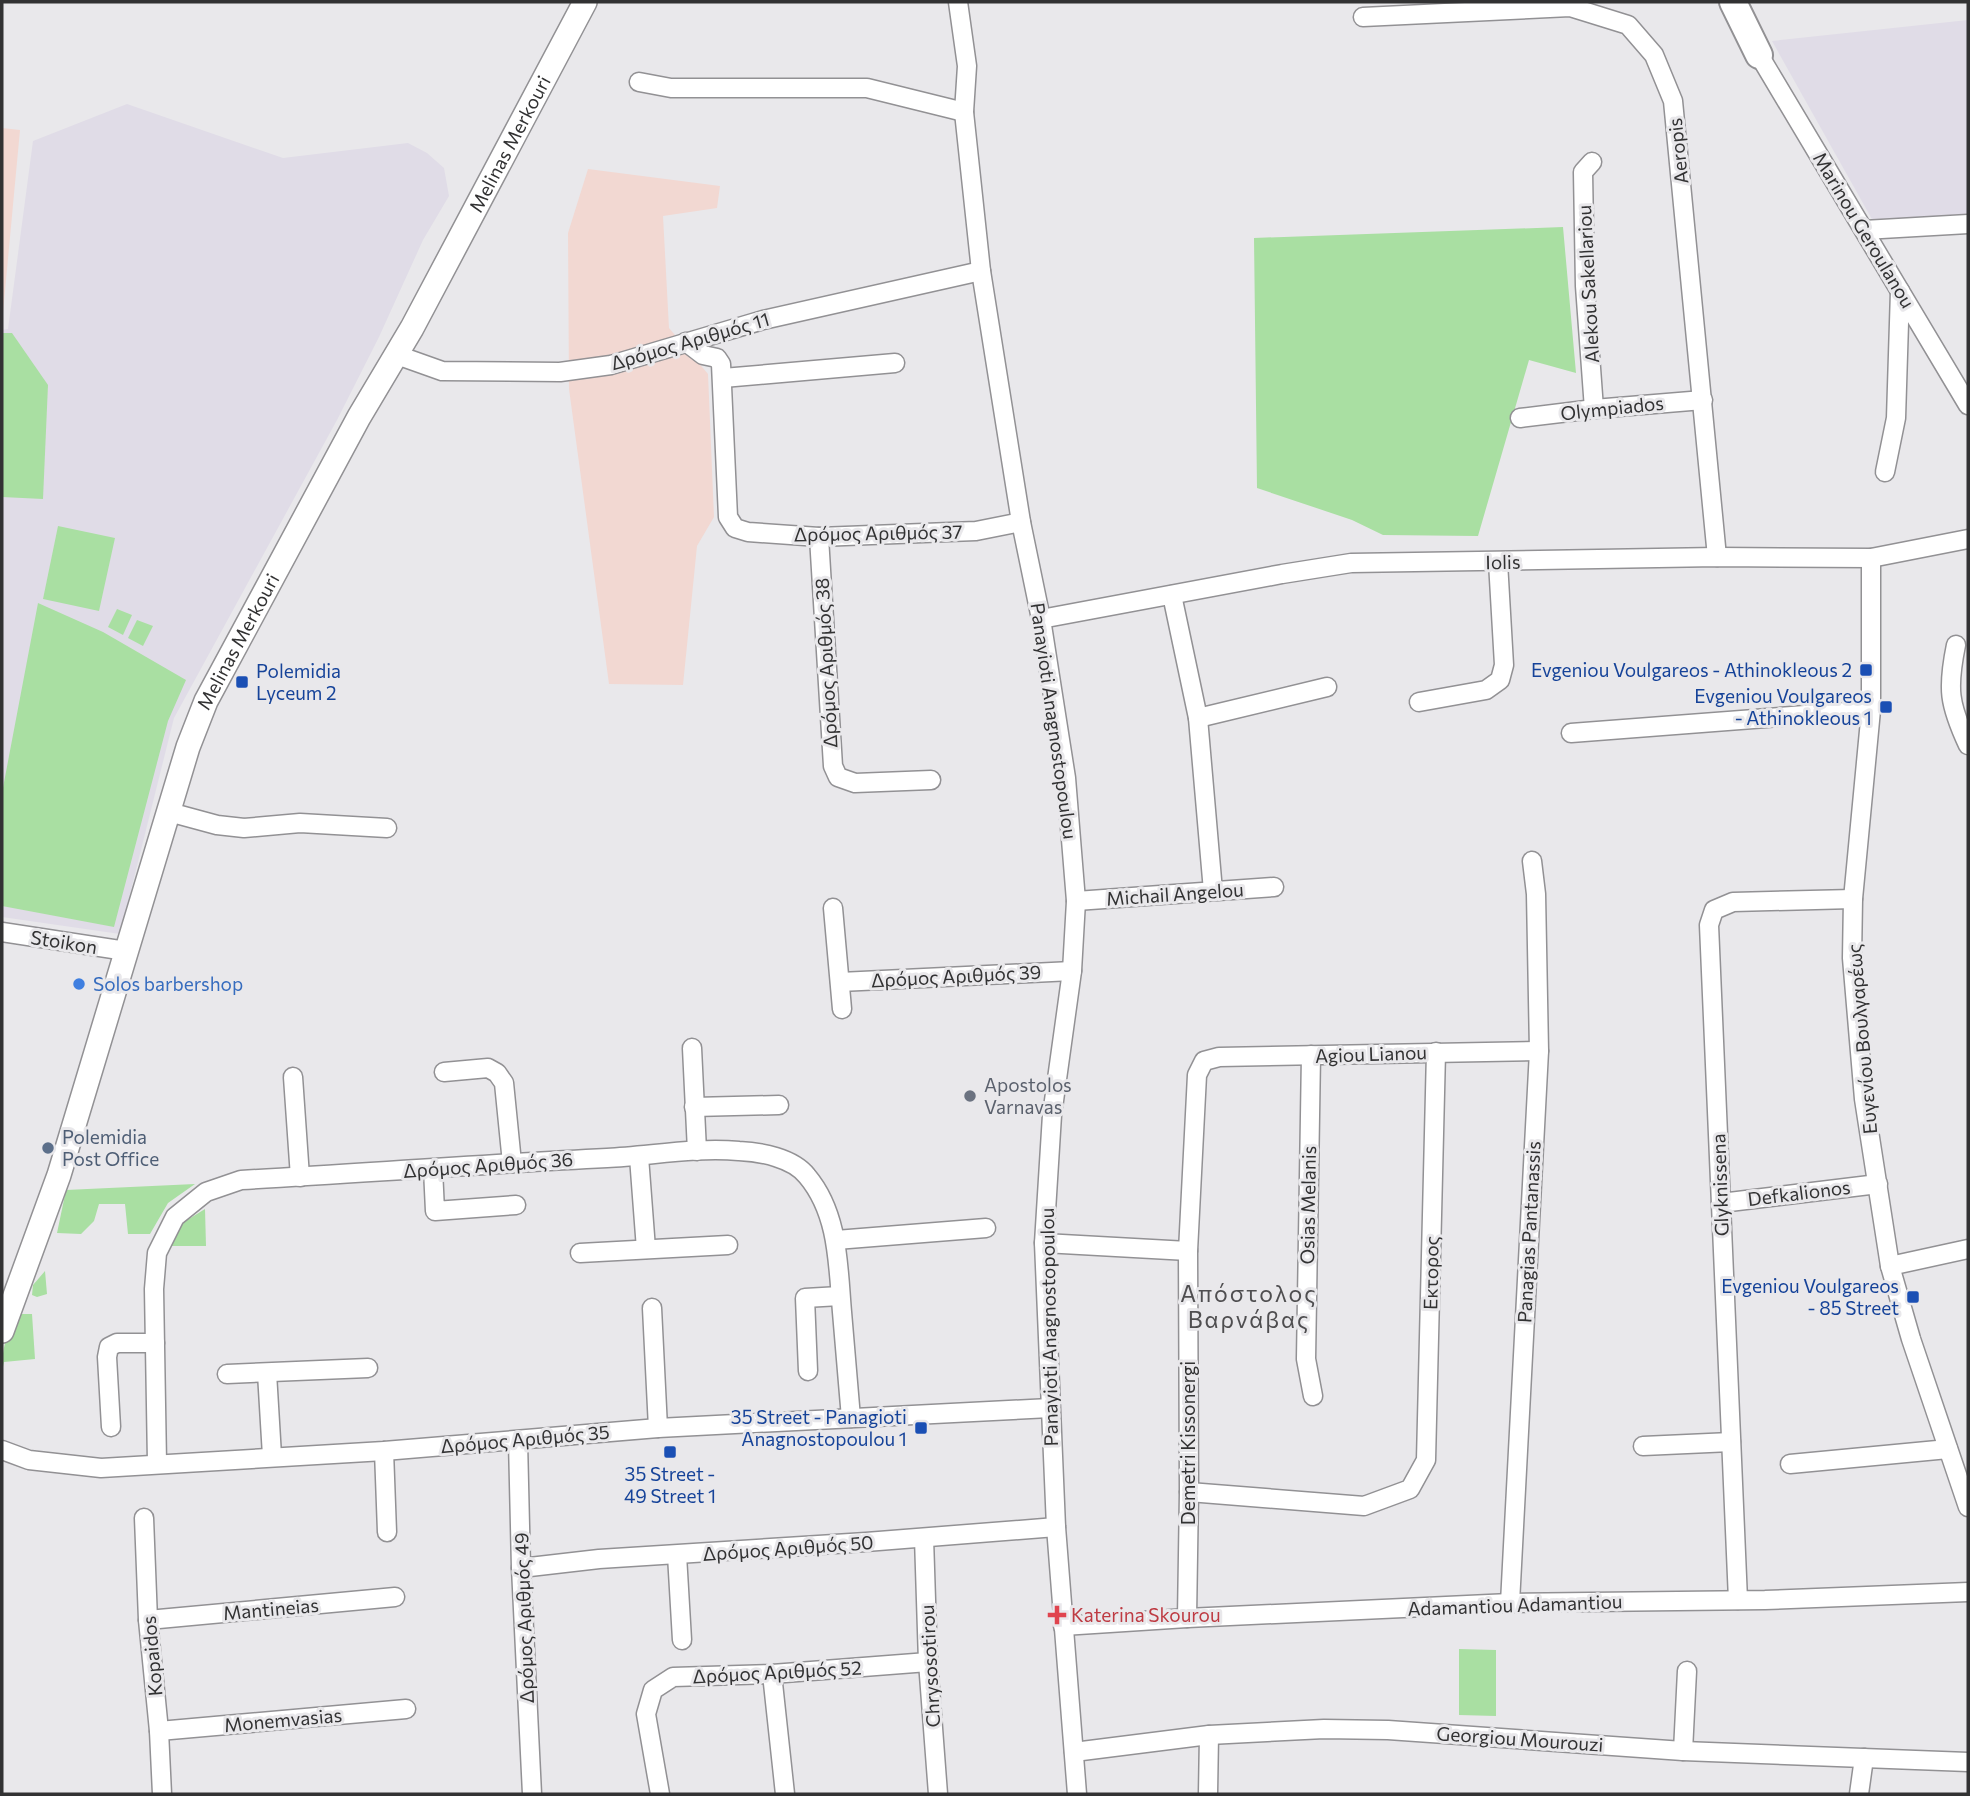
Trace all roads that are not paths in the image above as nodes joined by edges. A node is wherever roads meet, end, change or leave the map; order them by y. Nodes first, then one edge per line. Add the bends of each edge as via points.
1 (585, 2) edge
2 (958, 2) edge
3 (1733, 2) edge
4 (1752, 2) edge
5 (1363, 17) dead end
6 (1759, 55) junction
7 (639, 82) dead end
8 (964, 112) junction
9 (1592, 162) dead end
10 (1968, 224) edge
11 (1864, 230) junction
12 (981, 271) junction
13 (1900, 291) junction
14 (686, 342) junction
15 (397, 355) junction
16 (895, 363) dead end
17 (723, 377) junction
18 (1703, 400) junction
19 (1968, 405) edge
20 (1594, 409) junction
21 (1520, 418) dead end
22 (1885, 472) dead end
23 (1021, 522) junction
24 (819, 537) junction
25 (1968, 539) edge
26 (1717, 557) junction
27 (1871, 558) junction
28 (1498, 562) junction
29 (1172, 594) junction
30 (1041, 619) junction
31 (1956, 645) dead end
32 (1327, 687) dead end
33 (1419, 702) dead end
34 (1871, 710) junction
35 (1198, 718) junction
36 (1571, 733) dead end
37 (1968, 745) edge
38 (931, 780) dead end
39 (169, 812) junction
40 (387, 828) dead end
41 (1532, 860) dead end
42 (1274, 887) dead end
43 (1213, 891) junction
44 (1853, 899) junction
45 (1076, 901) junction
46 (833, 908) dead end
47 (2, 932) edge
48 (126, 951) junction
49 (1072, 971) junction
50 (840, 982) junction
51 (842, 1009) dead end
52 (692, 1048) dead end
53 (1539, 1051) junction
54 (1436, 1052) junction
55 (1311, 1055) junction
56 (1204, 1061) joint
57 (444, 1072) dead end
58 (293, 1077) dead end
59 (779, 1105) dead end
60 (694, 1107) junction
61 (696, 1151) junction
62 (639, 1157) junction
63 (512, 1163) junction
64 (433, 1169) junction
65 (300, 1177) junction
66 (1878, 1184) junction
67 (1721, 1203) junction
68 (516, 1205) dead end
69 (986, 1228) dead end
70 (836, 1240) junction
71 (1044, 1243) junction
72 (728, 1245) dead end
73 (646, 1249) junction
74 (1968, 1249) edge
75 (1188, 1251) junction
76 (580, 1253) dead end
77 (1890, 1266) junction
78 (840, 1296) junction
79 (652, 1308) dead end
80 (2, 1331) edge
81 (155, 1343) junction
82 (368, 1367) dead end
83 (808, 1371) dead end
84 (267, 1373) junction
85 (227, 1374) dead end
86 (1313, 1396) dead end
87 (1050, 1408) junction
88 (851, 1418) junction
89 (111, 1427) dead end
90 (658, 1428) junction
91 (519, 1441) junction
92 (1731, 1442) junction
93 (1643, 1446) dead end
94 (1948, 1449) junction
95 (2, 1450) edge
96 (384, 1451) junction
97 (272, 1456) junction
98 (157, 1463) junction
99 (1790, 1464) dead end
100 (1189, 1492) junction
101 (1968, 1507) edge
102 (144, 1518) dead end
103 (1056, 1527) junction
104 (387, 1532) dead end
105 (924, 1538) junction
106 (677, 1556) junction
107 (521, 1568) junction
108 (1968, 1592) edge
109 (395, 1597) dead end
110 (1738, 1600) junction
111 (1510, 1603) junction
112 (1186, 1618) junction
113 (148, 1620) junction
114 (1063, 1626) junction
115 (682, 1640) dead end
116 (928, 1662) junction
117 (1687, 1671) dead end
118 (772, 1674) junction
119 (406, 1709) dead end
120 (159, 1731) junction
121 (1209, 1735) junction
122 (1684, 1751) junction
123 (1073, 1752) junction
124 (1864, 1758) junction
125 (1968, 1762) edge
126 (162, 1794) edge
127 (532, 1794) edge
128 (660, 1794) edge
129 (785, 1794) edge
130 (938, 1794) edge
131 (1077, 1794) edge
132 (1208, 1794) edge
133 (1858, 1794) edge

1 - 15 main road, Melinas Merkouri
2 - 8 street, Panayioti Anagnostopoulou via 967,66
3 - 6 highway
4 - 6 highway
5 - 18 street, Aeropis via 1570,7 1628,25 1654,55 1673,101
6 - 11 street, Marinou Geroulanou
7 - 8 street via 671,88 867,89
8 - 12 street, Panayioti Anagnostopoulou
9 - 20 street, Alekou Sakellariou via 1583,172
10 - 11 street
11 - 13 street, Marinou Geroulanou
12 - 14 street, Δρόμος Αριθμός 11
12 - 23 street, Panayioti Anagnostopoulou
13 - 19 street, Marinou Geroulanou
13 - 22 street via 1896,418
14 - 15 street, Δρόμος Αριθμός 11 via 611,365 561,372 442,371
14 - 17 street via 703,355 717,358
15 - 39 main road, Melinas Merkouri via 206,701
16 - 17 street
17 - 24 street, Δρόμος Αριθμός 37 via 729,517 734,528
18 - 20 street, Olympiados
18 - 26 street, Aeropis
20 - 21 street, Olympiados
23 - 24 street, Δρόμος Αριθμός 37 via 976,531
23 - 30 street, Panayioti Anagnostopoulou
24 - 38 street, Δρόμος Αριθμός 38 via 833,766 838,777 855,783
25 - 27 street, Iolis
26 - 27 street, Iolis
26 - 28 street, Iolis
27 - 34 street, Ευγενίου Βουλγαρέως
28 - 29 street, Iolis via 1350,563
28 - 33 street via 1504,665 1500,680 1486,690
29 - 30 street, Iolis
29 - 35 street
30 - 45 street, Panayioti Anagnostopoulou via 1066,778
31 - 37 street via 1950,677 1954,713
32 - 35 street
34 - 36 street
34 - 44 street, Ευγενίου Βουλγαρέως
35 - 43 street
39 - 40 street via 244,828 300,823
39 - 48 main road, Melinas Merkouri
41 - 53 street, Panagias Pantanassis
42 - 43 street, Michail Angelou
43 - 45 street, Michail Angelou
44 - 66 street, Ευγενίου Βουλγαρέως via 1852,958 1864,1099
44 - 67 street, Glyknissena via 1733,902 1714,910 1709,925
45 - 49 street, Panayioti Anagnostopoulou
46 - 50 street
47 - 48 street, Stoikon
48 - 80 main road, Melinas Merkouri via 59,1175
49 - 50 street, Δρόμος Αριθμός 39
49 - 71 street, Panayioti Anagnostopoulou via 1052,1115
50 - 51 street
52 - 60 street
53 - 54 street, Agiou Lianou
53 - 111 street, Panagias Pantanassis
54 - 55 street, Agiou Lianou
54 - 100 street, Εκτορος via 1426,1460 1410,1489 1364,1506
55 - 56 street, Agiou Lianou
55 - 86 street, Osias Melanis via 1306,1359
56 - 75 street, Demetri Kissonergi via 1198,1075
57 - 63 street via 488,1068 497,1073 503,1083
58 - 65 street
59 - 60 street
60 - 61 street
61 - 62 street, Δρόμος Αριθμός 36
61 - 70 street, Δρόμος Αριθμός 36 via 759,1153 806,1174 824,1202
62 - 63 street, Δρόμος Αριθμός 36
62 - 73 street
63 - 64 street, Δρόμος Αριθμός 36
64 - 65 street, Δρόμος Αριθμός 36
64 - 68 street via 435,1211
65 - 81 street, Δρόμος Αριθμός 36 via 241,1180 205,1192 175,1217 157,1254
66 - 67 street, Defkalionos
66 - 77 street, Ευγενίου Βουλγαρέως
67 - 92 street, Glyknissena
69 - 70 street
70 - 78 street, Δρόμος Αριθμός 36
71 - 75 street
71 - 87 street, Panayioti Anagnostopoulou
72 - 73 street
73 - 76 street
74 - 77 street
75 - 100 street, Demetri Kissonergi
77 - 94 street, Ευγενίου Βουλγαρέως
78 - 83 street via 805,1297
78 - 88 street, Δρόμος Αριθμός 36
79 - 90 street
81 - 89 street via 117,1343 109,1348
81 - 98 street, Δρόμος Αριθμός 36
82 - 84 street
84 - 85 street
84 - 97 street
87 - 88 street, Δρόμος Αριθμός 35
87 - 103 street, Panayioti Anagnostopoulou
88 - 90 street, Δρόμος Αριθμός 35
90 - 91 street, Δρόμος Αριθμός 35
91 - 96 street, Δρόμος Αριθμός 35
91 - 107 street, Δρόμος Αριθμός 49
92 - 93 street
92 - 110 street, Glyknissena
94 - 99 street
94 - 101 street, Ευγενίου Βουλγαρέως
95 - 98 street, Δρόμος Αριθμός 35 via 29,1461 101,1468
96 - 97 street, Δρόμος Αριθμός 35
96 - 104 street
97 - 98 street, Δρόμος Αριθμός 35
100 - 112 street, Demetri Kissonergi
102 - 113 street, Kopaidos
103 - 105 street, Δρόμος Αριθμός 50
103 - 114 street, Panayioti Anagnostopoulou
105 - 106 street, Δρόμος Αριθμός 50
105 - 116 street, Chrysosotirou
106 - 107 street, Δρόμος Αριθμός 50
106 - 115 street
107 - 127 street, Δρόμος Αριθμός 49
108 - 110 street, Adamantiou Adamantiou
109 - 113 street, Mantineias
110 - 111 street, Adamantiou Adamantiou
111 - 112 street, Adamantiou Adamantiou
112 - 114 street, Adamantiou Adamantiou
113 - 120 street, Kopaidos
114 - 123 street, Panayioti Anagnostopoulou
116 - 118 street, Δρόμος Αριθμός 52
116 - 130 street, Chrysosotirou
117 - 122 street
118 - 128 street, Δρόμος Αριθμός 52 via 673,1677 653,1690 646,1714
118 - 129 street
119 - 120 street, Monemvasias
120 - 126 street, Kopaidos
121 - 122 street, Georgiou Mourouzi via 1388,1730
121 - 123 street, Georgiou Mourouzi
121 - 132 street
122 - 124 street, Georgiou Mourouzi
123 - 131 street, Panayioti Anagnostopoulou
124 - 125 street, Georgiou Mourouzi
124 - 133 street

